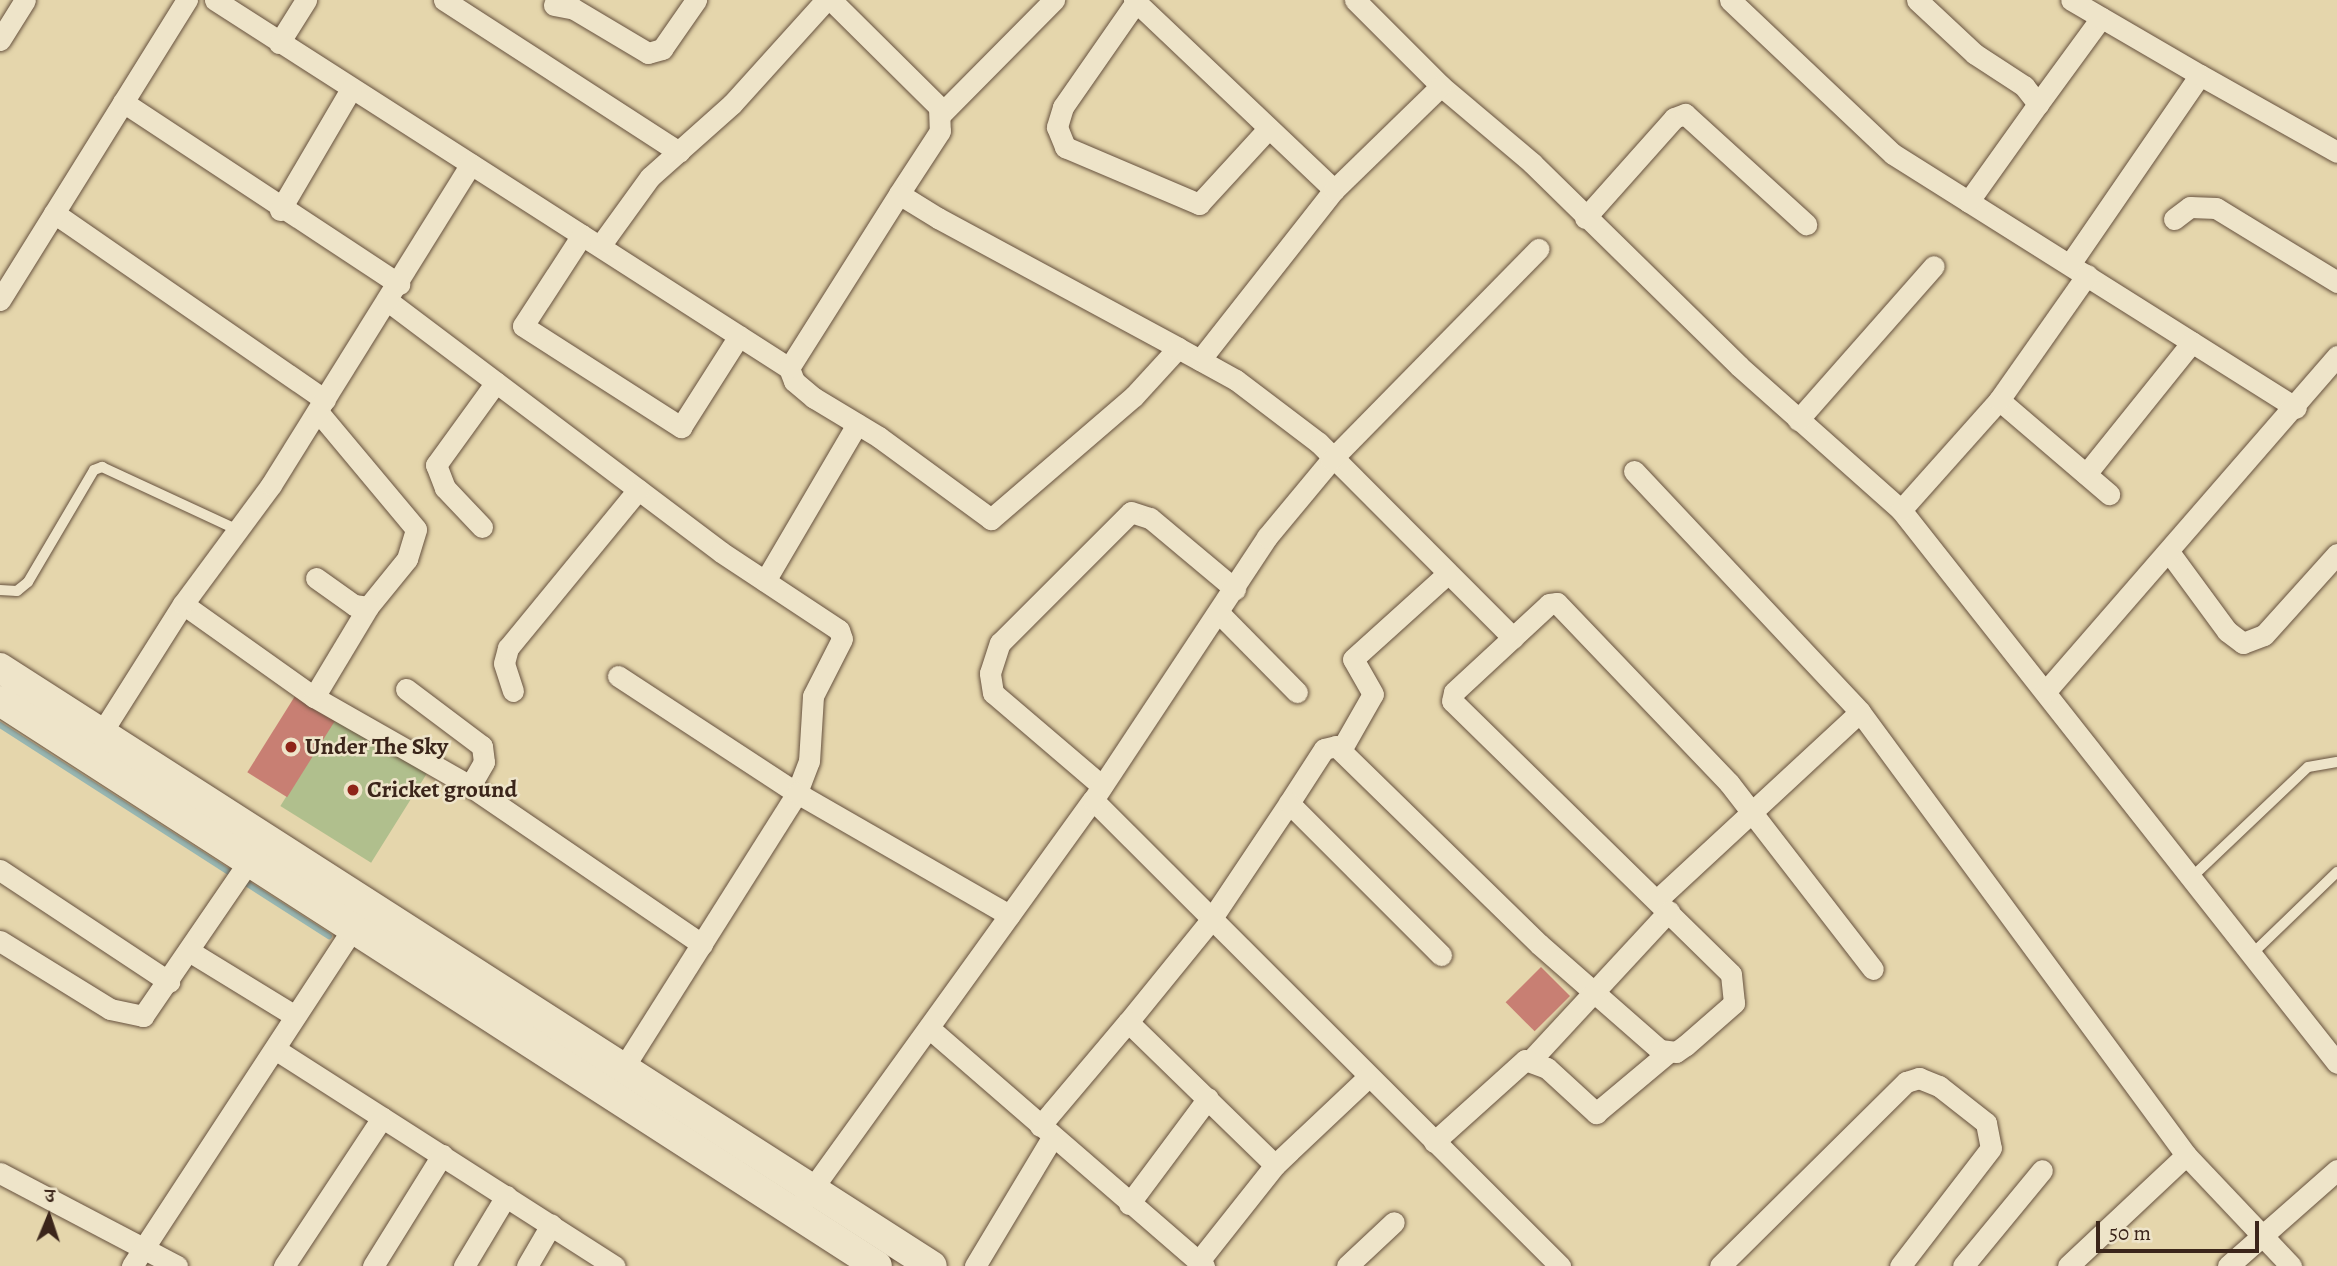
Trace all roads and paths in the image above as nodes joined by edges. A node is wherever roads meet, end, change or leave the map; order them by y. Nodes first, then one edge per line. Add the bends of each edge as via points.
1 (25, 0) edge
2 (187, 0) edge
3 (306, 0) edge
4 (444, 0) edge
5 (696, 0) edge
6 (828, 0) edge
7 (1354, 0) edge
8 (1730, 0) edge
9 (1917, 0) edge
10 (2071, 0) edge
11 (219, 1) edge
12 (1135, 1) edge
13 (1045, 3) edge
14 (554, 5) dead end
15 (1377, 7) edge
16 (2101, 18) junction
17 (0, 40) edge
18 (279, 43) junction
19 (2200, 75) junction
20 (1441, 86) junction
21 (352, 89) junction
22 (123, 102) junction
23 (2038, 104) junction
24 (941, 114) junction
25 (1269, 128) junction
26 (679, 152) junction
27 (2337, 152) edge
28 (471, 164) junction
29 (1334, 190) junction
30 (899, 194) junction
31 (1968, 202) junction
32 (281, 210) junction
33 (54, 213) junction
34 (1585, 218) junction
35 (2174, 219) dead end
36 (1806, 224) dead end
37 (591, 241) junction
38 (1538, 249) dead end
39 (1934, 266) dead end
40 (2078, 270) junction
41 (2337, 282) edge
42 (394, 293) junction
43 (0, 300) edge
44 (739, 336) junction
45 (2192, 342) junction
46 (1178, 348) junction
47 (2337, 356) edge
48 (1200, 360) junction
49 (789, 368) junction
50 (2331, 380) edge
51 (496, 382) junction
52 (1999, 400) junction
53 (322, 406) junction
54 (2296, 408) junction
55 (1798, 421) junction
56 (857, 424) junction
57 (1331, 460) junction
58 (1634, 471) dead end
59 (2086, 474) junction
60 (638, 490) junction
61 (2109, 494) dead end
62 (1901, 510) junction
63 (481, 527) dead end
64 (238, 530) junction
65 (2169, 552) junction
66 (2337, 554) edge
67 (1446, 575) junction
68 (316, 578) dead end
69 (765, 581) junction
70 (1235, 589) junction
71 (0, 590) edge
72 (183, 604) junction
73 (368, 607) junction
74 (1219, 613) junction
75 (1513, 638) junction
76 (0, 668) edge
77 (618, 676) dead end
78 (407, 689) dead end
79 (513, 691) dead end
80 (2046, 691) junction
81 (1297, 692) dead end
82 (314, 697) junction
83 (0, 701) edge
84 (1860, 712) junction
85 (94, 745) junction
86 (1341, 750) junction
87 (2337, 762) edge
88 (470, 786) junction
89 (797, 793) junction
90 (1098, 793) junction
91 (1289, 803) junction
92 (1752, 813) junction
93 (249, 861) junction
94 (0, 870) edge
95 (2337, 872) edge
96 (2191, 878) junction
97 (1664, 905) junction
98 (1009, 915) junction
99 (1210, 921) junction
100 (353, 928) junction
101 (0, 941) edge
102 (702, 944) junction
103 (189, 951) junction
104 (2252, 954) junction
105 (1441, 955) dead end
106 (1872, 969) dead end
107 (169, 982) junction
108 (1592, 990) junction
109 (295, 1016) junction
110 (1129, 1022) junction
111 (929, 1028) junction
112 (275, 1049) junction
113 (1669, 1052) junction
114 (1531, 1060) junction
115 (2337, 1063) edge
116 (623, 1068) junction
117 (1368, 1077) junction
118 (1208, 1098) junction
119 (382, 1118) junction
120 (1046, 1132) junction
121 (1434, 1142) junction
122 (442, 1155) junction
123 (2186, 1155) junction
124 (1275, 1165) junction
125 (2042, 1170) dead end
126 (2337, 1170) edge
127 (0, 1173) edge
128 (506, 1196) junction
129 (802, 1201) junction
130 (1129, 1204) junction
131 (1394, 1222) dead end
132 (551, 1225) junction
133 (2263, 1238) junction
134 (145, 1246) junction
135 (1547, 1261) edge
136 (1202, 1264) edge
137 (132, 1266) edge
138 (177, 1266) edge
139 (284, 1266) edge
140 (373, 1266) edge
141 (464, 1266) edge
142 (527, 1266) edge
143 (614, 1266) edge
144 (877, 1266) edge
145 (932, 1266) edge
146 (975, 1266) edge
147 (1346, 1266) edge
148 (1720, 1266) edge
149 (1900, 1266) edge
150 (1963, 1266) edge
151 (2067, 1266) edge
152 (2228, 1266) edge
153 (2291, 1266) edge

1 - 17 street
2 - 22 street
3 - 18 street
4 - 26 street
5 - 14 street via 662,49 648,53 573,9
6 - 24 street
6 - 26 street
7 - 15 street
8 - 31 street via 1874,139
9 - 23 street via 1975,54 2024,86
10 - 16 street
11 - 18 street
12 - 25 street
12 - 25 street via 1063,107 1057,127 1065,146 1199,204
13 - 24 street
15 - 20 street
16 - 19 street
16 - 23 street
18 - 21 street
19 - 27 street
19 - 40 street
20 - 29 street
20 - 34 street via 1532,163
21 - 28 street
21 - 32 street
22 - 32 street
22 - 33 street
23 - 31 street
24 - 30 street via 940,131
25 - 29 street
26 - 37 street
28 - 37 street
28 - 42 street
29 - 48 street
30 - 46 street
30 - 49 street
31 - 40 street
32 - 42 street
33 - 43 street
33 - 53 street
34 - 36 street via 1674,118 1685,114
34 - 55 street
35 - 41 street via 2190,207 2216,208
37 - 44 street
37 - 44 street via 523,326 681,427
38 - 57 street
39 - 55 street
40 - 45 street
40 - 52 street
42 - 51 street
42 - 53 street
44 - 49 street
45 - 54 street
45 - 59 street
46 - 48 street
46 - 56 street via 1134,396 991,519
47 - 50 street
48 - 57 street via 1320,443
49 - 56 street via 794,381 814,398
50 - 54 street
51 - 60 street
51 - 63 street via 436,465 445,488
52 - 59 street
52 - 62 street
53 - 64 street
53 - 73 street via 416,529 407,559
54 - 65 street
55 - 62 street
56 - 69 street
57 - 67 street
57 - 70 street via 1267,537
58 - 84 street
59 - 61 street
60 - 69 street
60 - 79 street via 508,648 504,663
62 - 80 street
64 - 71 lane via 102,467 94,470 28,582 17,591
64 - 72 street
65 - 66 street via 2227,631 2243,643 2264,635
65 - 80 street
67 - 75 street
67 - 86 street via 1353,659 1373,694
68 - 73 street via 354,605
69 - 89 street via 839,630 842,639 813,696 809,761
70 - 74 street
70 - 90 street via 1150,518 1131,512 1000,643 990,673 993,692
72 - 82 street
72 - 85 street
73 - 82 street
74 - 81 street
74 - 90 street
75 - 92 street via 1549,604 1561,604 1692,740
75 - 97 street via 1454,692 1452,701
76 - 85 street
77 - 89 street
78 - 88 street via 482,746 484,762
80 - 96 street
82 - 88 street
83 - 85 street
84 - 92 street
84 - 123 street
85 - 93 street
85 - 116 street
86 - 91 street via 1327,746
86 - 108 street
87 - 96 lane via 2308,767
88 - 102 street
89 - 98 street
89 - 102 street
90 - 98 street
90 - 99 street
91 - 99 street
91 - 105 street
92 - 97 street
92 - 106 street
93 - 100 street
93 - 103 street
94 - 107 street
95 - 104 lane
96 - 104 street
97 - 108 street
97 - 113 street via 1731,974 1736,987 1726,1014 1686,1045
98 - 111 street
99 - 110 street
99 - 117 street
100 - 109 street
100 - 129 street
101 - 107 street via 130,1017 150,1011
102 - 116 street
103 - 107 street
103 - 109 street
104 - 115 street
108 - 113 street
108 - 114 street
109 - 112 street
110 - 118 street
110 - 120 street
111 - 120 street
111 - 129 street
112 - 119 street
112 - 134 street
113 - 114 street via 1597,1112
114 - 121 street via 1519,1063
116 - 129 street
117 - 121 street
117 - 124 street
118 - 124 street
118 - 130 street
119 - 122 street
119 - 139 street
120 - 130 street
120 - 146 street
121 - 135 street
122 - 128 street
122 - 140 street
123 - 133 street
123 - 151 street
124 - 136 street
125 - 150 street
126 - 133 street
127 - 134 street
128 - 132 street
128 - 141 street
129 - 144 street
129 - 145 street
130 - 136 street
131 - 147 street
132 - 142 street
132 - 143 street
133 - 152 street
133 - 153 street
134 - 137 street
134 - 138 street
148 - 149 street via 1906,1082 1919,1078 1940,1086 1986,1123 1991,1148

